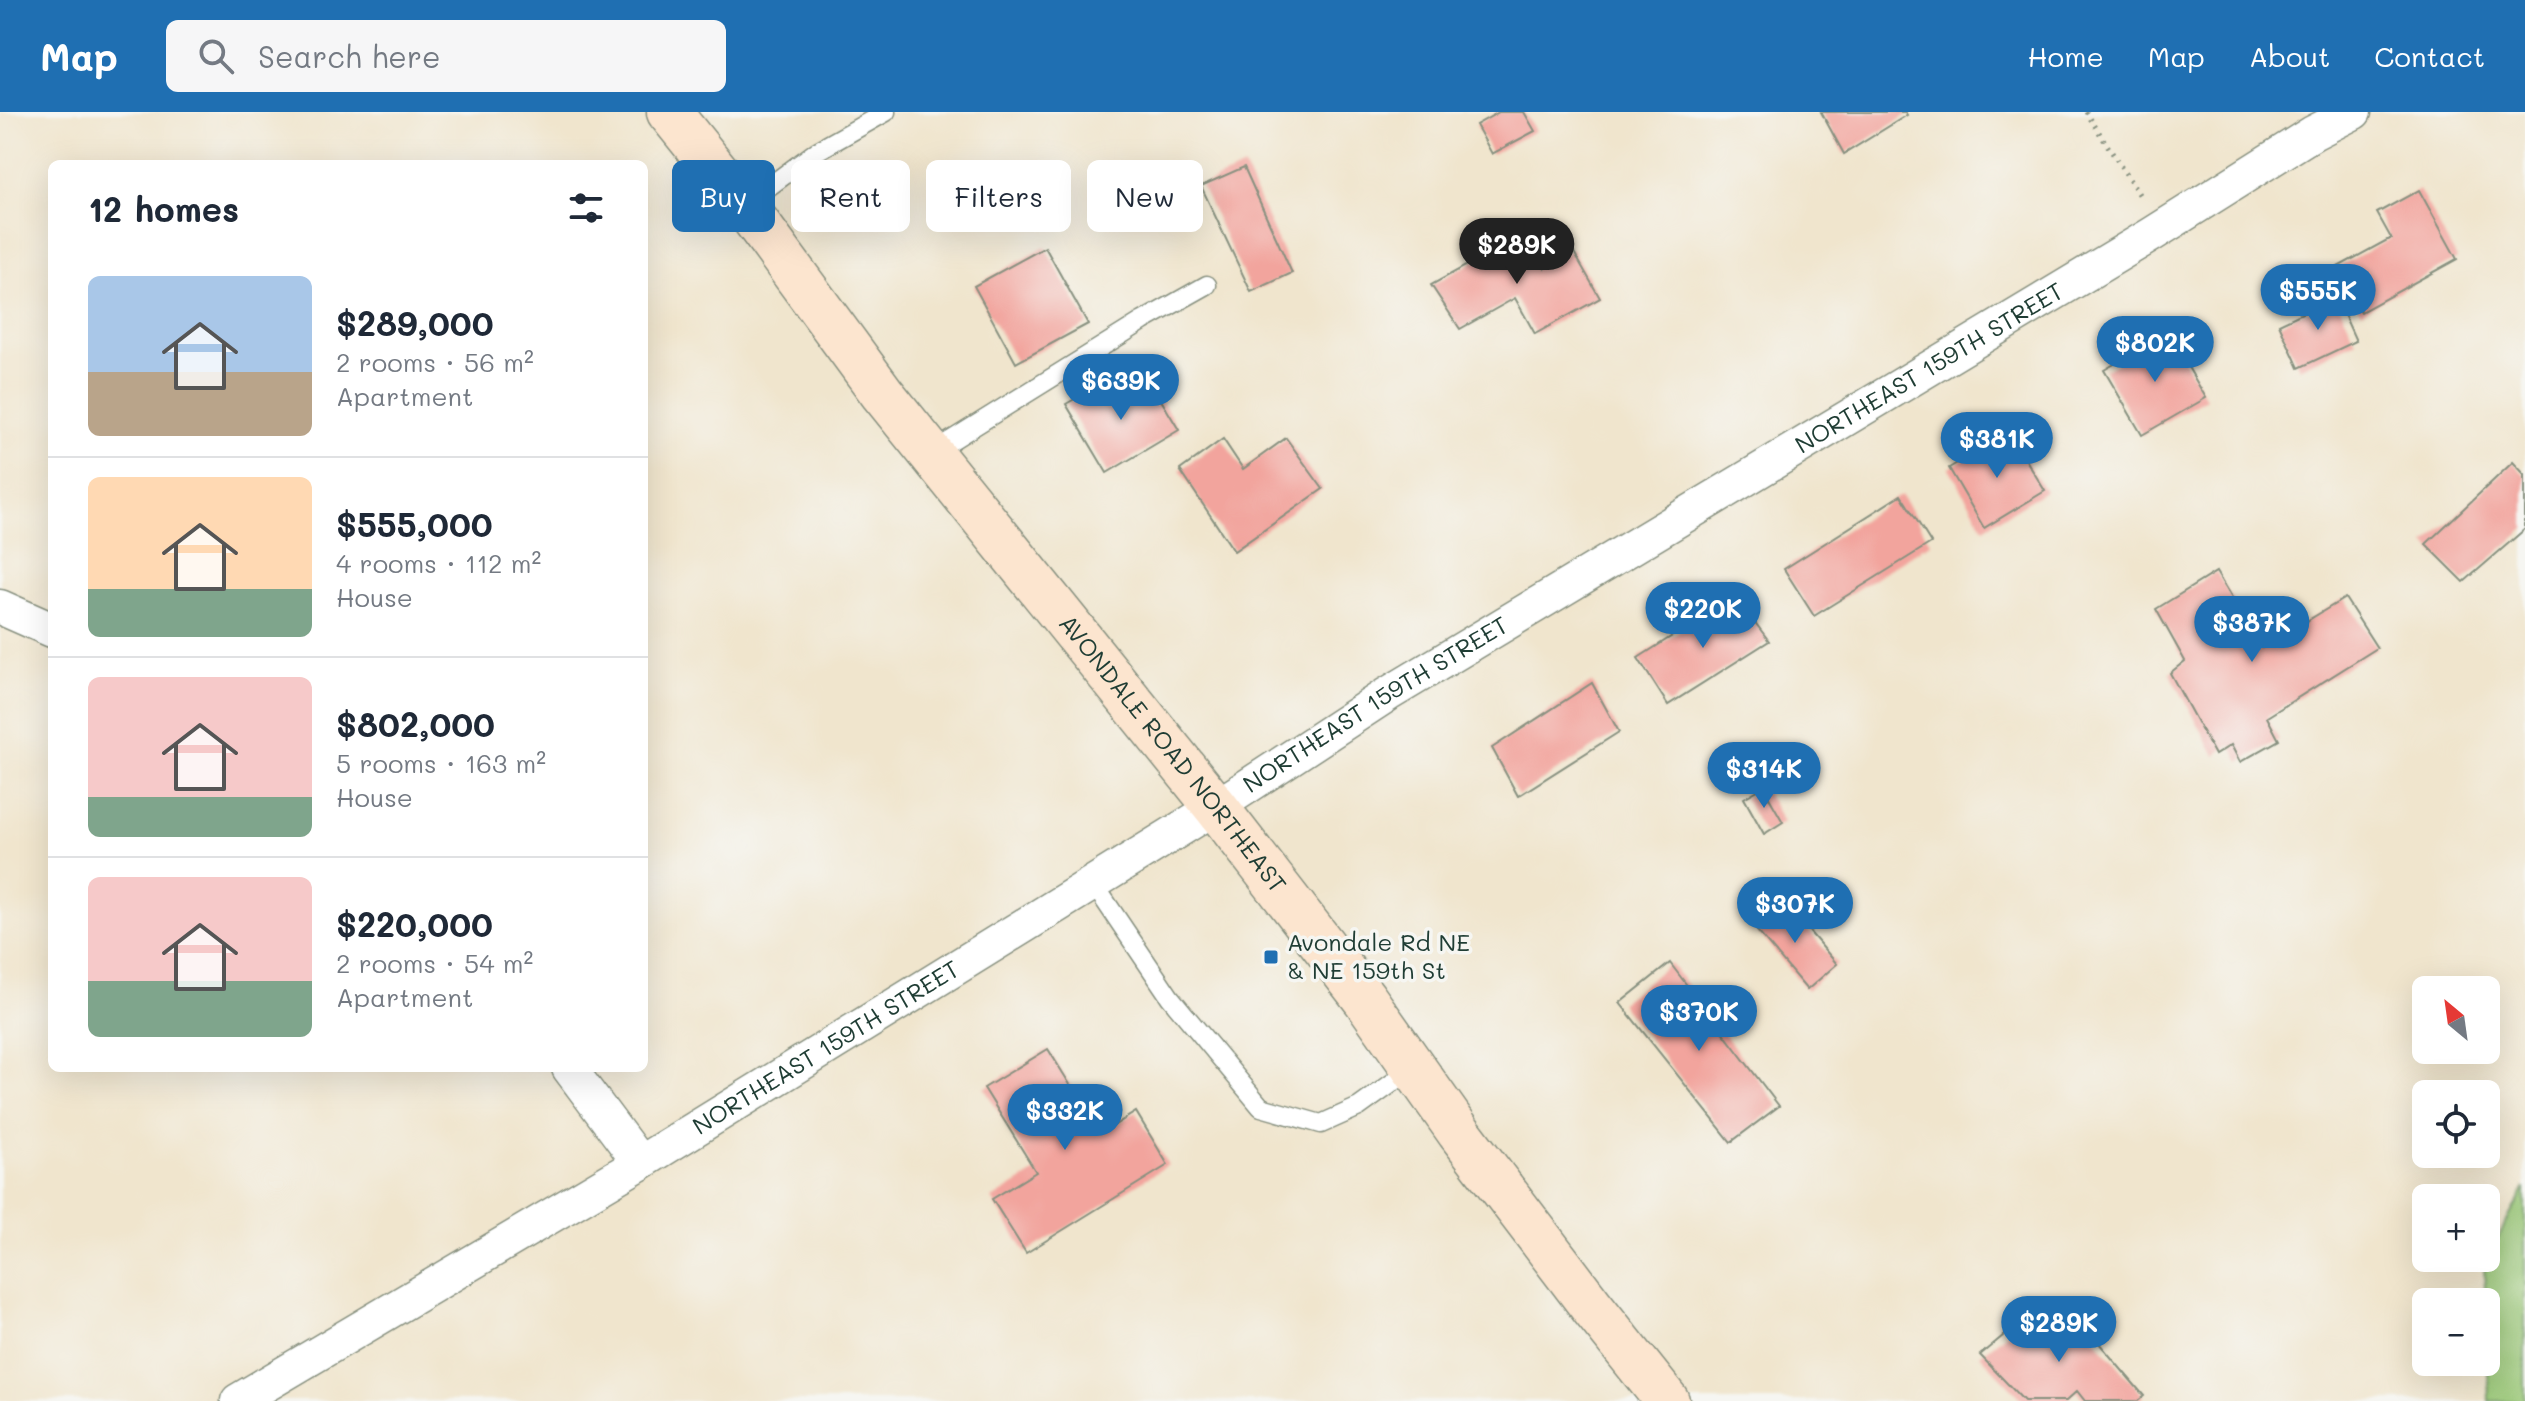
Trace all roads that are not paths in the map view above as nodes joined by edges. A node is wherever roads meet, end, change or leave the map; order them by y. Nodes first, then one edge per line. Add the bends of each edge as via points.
1 (669, 112) edge
2 (886, 112) edge
3 (2354, 112) edge
4 (708, 160) edge
5 (775, 182) edge
6 (764, 232) edge
7 (1207, 285) dead end
8 (931, 453) junction
9 (0, 607) edge
10 (48, 628) edge
11 (1216, 807) junction
12 (1093, 883) junction
13 (1413, 1068) junction
14 (572, 1072) edge
15 (640, 1163) junction
16 (238, 1401) edge
17 (1667, 1401) edge

1 - 4 main road, AVONDALE ROAD NORTHEAST
2 - 5 lane
3 - 11 street, NORTHEAST 159TH STREET via 1388,694
6 - 8 main road, AVONDALE ROAD NORTHEAST
7 - 8 lane
8 - 11 main road, AVONDALE ROAD NORTHEAST
9 - 10 street
11 - 12 street, NORTHEAST 159TH STREET
11 - 13 main road, AVONDALE ROAD NORTHEAST
12 - 13 lane via 1170,997 1261,1107 1321,1124 1359,1107
12 - 15 street, NORTHEAST 159TH STREET
13 - 17 main road, AVONDALE ROAD NORTHEAST
14 - 15 street
15 - 16 street, NORTHEAST 159TH STREET

